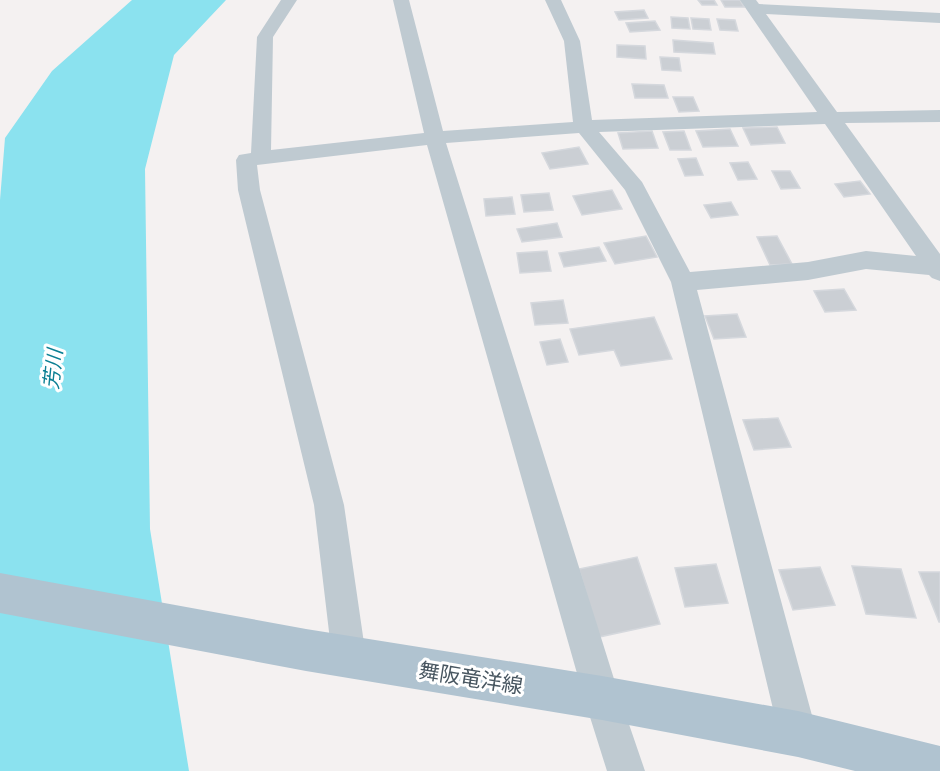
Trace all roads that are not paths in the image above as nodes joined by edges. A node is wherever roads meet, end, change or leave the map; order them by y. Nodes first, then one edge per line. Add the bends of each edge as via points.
1 (289, 0) edge
2 (401, 0) edge
3 (553, 0) edge
4 (751, 5) edge
5 (940, 18) edge
6 (940, 116) edge
7 (830, 117) junction
8 (583, 125) junction
9 (435, 138) junction
10 (261, 158) junction
11 (939, 269) edge
12 (683, 282) junction
13 (0, 594) edge
14 (349, 657) junction
15 (602, 698) junction
16 (798, 734) junction
17 (940, 769) edge
18 (626, 771) edge

1 - 10 street via 265,37
2 - 9 street
3 - 8 street via 572,41
4 - 5 street
4 - 7 street
6 - 7 street
7 - 8 street
7 - 11 street
8 - 9 street
8 - 12 street via 634,187
9 - 10 street
9 - 15 street
10 - 14 street via 246,160 249,190 329,505
11 - 12 street via 866,260 808,271
12 - 16 street
13 - 14 main road, 舞阪竜洋線
14 - 15 main road, 舞阪竜洋線
15 - 16 main road, 舞阪竜洋線
15 - 18 street
16 - 17 main road, 舞阪竜洋線

